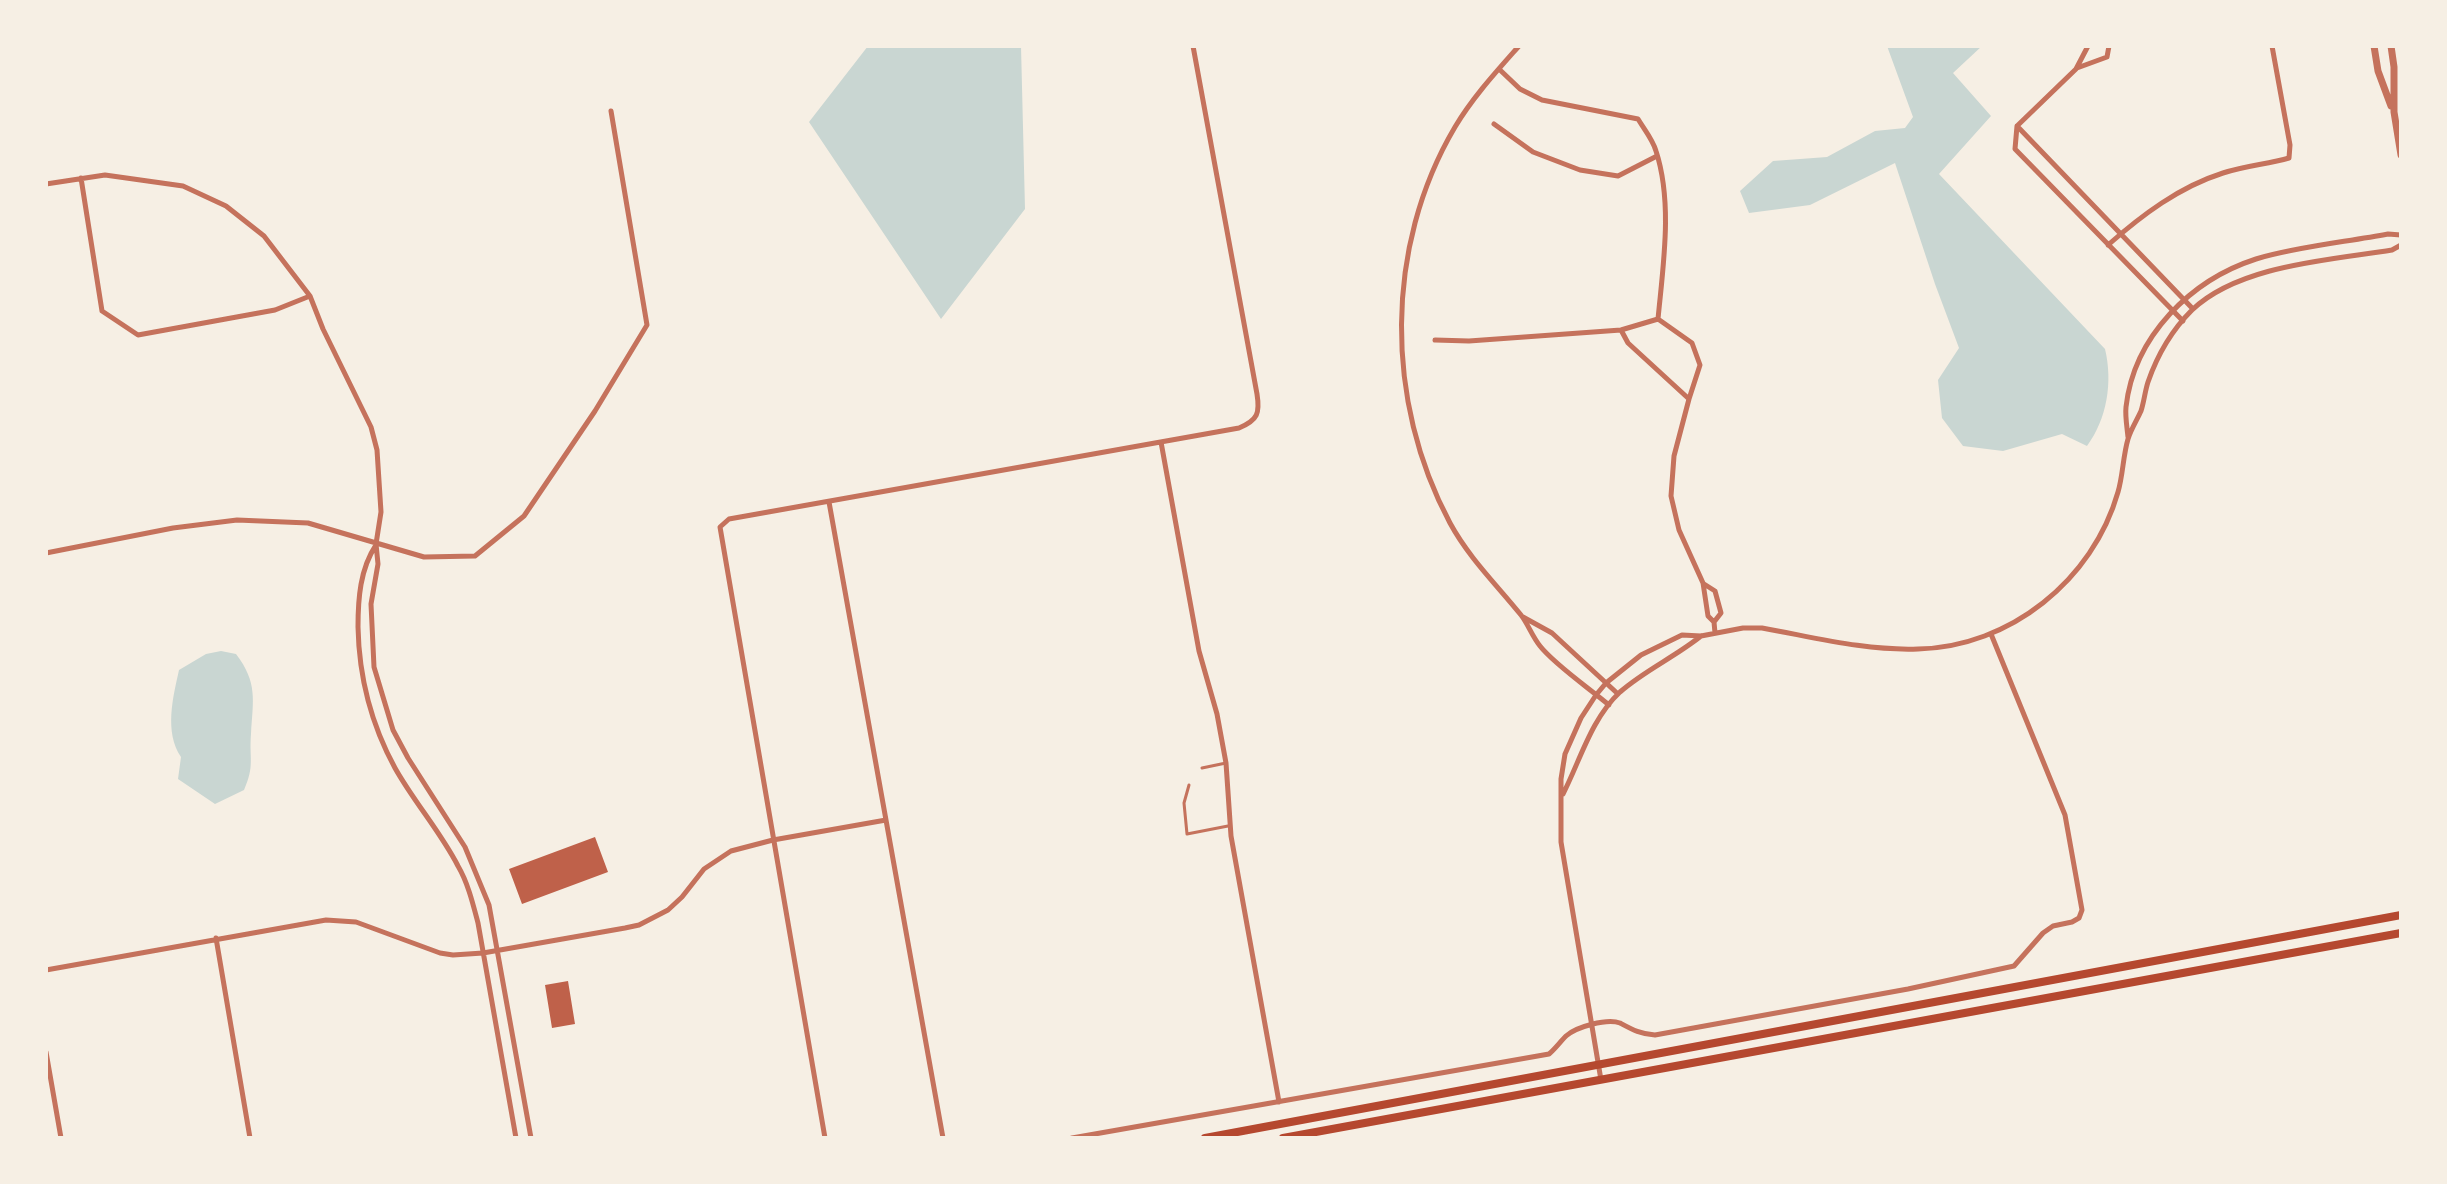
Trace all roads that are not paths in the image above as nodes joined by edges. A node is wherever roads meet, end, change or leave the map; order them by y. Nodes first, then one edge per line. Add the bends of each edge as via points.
1 (1193, 46) edge
2 (1519, 46) edge
3 (2088, 46) edge
4 (2109, 46) edge
5 (2272, 46) edge
6 (2374, 46) edge
7 (2391, 46) edge
8 (1499, 69) junction
9 (2076, 69) junction
10 (611, 111) dead end
11 (2394, 112) junction
12 (1494, 124) dead end
13 (2017, 126) junction
14 (2401, 155) edge
15 (1657, 156) junction
16 (81, 178) junction
17 (46, 184) edge
18 (2120, 235) junction
19 (2401, 235) edge
20 (2108, 245) junction
21 (2401, 245) edge
22 (310, 296) junction
23 (2183, 300) junction
24 (2193, 309) junction
25 (2173, 311) junction
26 (1658, 319) junction
27 (2183, 321) junction
28 (1621, 330) junction
29 (1435, 340) dead end
30 (1689, 399) junction
31 (2128, 438) junction
32 (1161, 442) junction
33 (829, 502) junction
34 (376, 544) junction
35 (46, 553) edge
36 (1703, 583) junction
37 (1522, 617) junction
38 (1714, 622) junction
39 (1715, 633) junction
40 (1991, 634) junction
41 (1701, 636) junction
42 (1606, 683) junction
43 (1618, 694) junction
44 (1596, 695) junction
45 (1609, 705) junction
46 (1226, 763) junction
47 (1202, 768) dead end
48 (1189, 785) dead end
49 (1562, 795) junction
50 (886, 820) junction
51 (1230, 826) junction
52 (773, 840) junction
53 (2401, 915) edge
54 (2401, 933) edge
55 (216, 938) junction
56 (499, 950) junction
57 (483, 953) junction
58 (46, 970) edge
59 (1592, 1025) junction
60 (46, 1052) edge
61 (1599, 1065) junction
62 (1601, 1080) junction
63 (1279, 1102) junction
64 (61, 1138) edge
65 (250, 1138) edge
66 (516, 1138) edge
67 (531, 1138) edge
68 (825, 1138) edge
69 (943, 1138) edge
70 (1072, 1138) edge
71 (1205, 1138) edge
72 (1284, 1138) edge

1 - 32 street via 1259,411 1239,428
2 - 8 street
3 - 9 street
4 - 9 street via 2107,57
5 - 18 street via 2289,158 2196,185 2138,218
6 - 11 street
7 - 11 street
8 - 15 street via 1542,100 1638,119
8 - 37 street via 1455,128 1417,218 1405,281 1403,378 1412,428 1449,521 1484,575
9 - 13 street
10 - 34 street via 647,325 524,516 475,556 424,557
11 - 14 street
12 - 15 street via 1533,152 1580,170 1618,176
13 - 18 street
13 - 20 street via 2015,149
15 - 26 street via 1664,194
16 - 17 street
16 - 22 street via 159,181 226,206 264,236
16 - 22 street via 102,311 138,335 275,310
18 - 20 street
18 - 23 street
19 - 23 street via 2258,258 2213,277
20 - 25 street
21 - 24 street via 2259,275
22 - 34 street via 371,427 381,512
23 - 24 street
23 - 25 street
24 - 27 street
25 - 27 street
25 - 31 street via 2142,353 2132,378 2125,408
26 - 28 street
26 - 30 street via 1692,343 1700,365
27 - 31 street via 2157,359
28 - 29 street
28 - 30 street via 1628,343
30 - 36 street via 1674,456 1671,496 1679,530
31 - 40 street via 2119,491 2086,559 2050,598
32 - 33 street
32 - 46 street via 1199,651
33 - 50 street
33 - 52 street via 729,519 720,527
34 - 35 street via 308,523 237,520
34 - 56 street via 372,639 382,698 408,758 480,879
34 - 57 street via 365,562 358,609 362,678 395,767 459,866
36 - 38 street via 1708,616
36 - 38 street via 1715,591 1721,613
37 - 42 street via 1552,633
37 - 44 street via 1540,647
38 - 39 street
39 - 40 street via 1762,628 1920,649
39 - 41 street
40 - 59 street via 2065,815 2082,910 2079,918 2053,926 2014,966 1995,971 1655,1035 1631,1031 1618,1022
41 - 42 street via 1666,641
41 - 43 street
42 - 43 street
42 - 44 street
43 - 45 street
44 - 45 street
44 - 49 street via 1565,754
45 - 49 street
46 - 47 lane
46 - 51 street
48 - 51 lane via 1184,803 1187,834
49 - 59 street via 1561,842
50 - 52 street
50 - 69 street
51 - 63 street
52 - 56 street via 716,859 668,910 639,925
52 - 68 street
53 - 61 main road
54 - 62 main road
55 - 57 street via 345,919 440,953
55 - 58 street
55 - 65 street
56 - 57 street
56 - 67 street
57 - 66 street
59 - 61 street
59 - 63 street via 1567,1035 1549,1054
60 - 64 street
61 - 62 street
61 - 71 main road
62 - 72 main road
63 - 70 street

